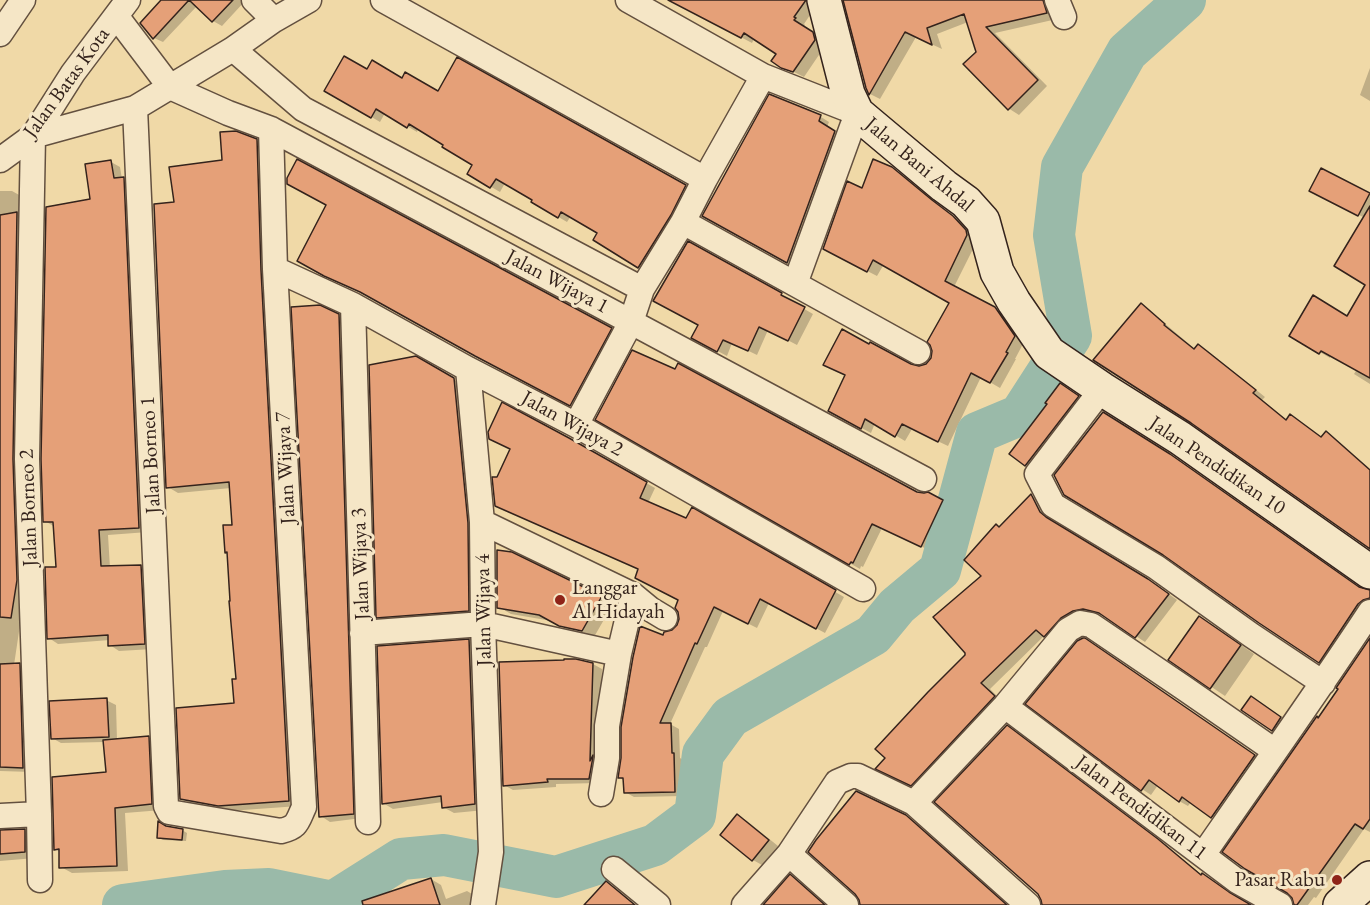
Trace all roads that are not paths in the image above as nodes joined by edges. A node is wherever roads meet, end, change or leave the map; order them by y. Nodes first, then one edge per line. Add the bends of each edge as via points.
1 (23, 0) edge
2 (254, 0) edge
3 (309, 0) edge
4 (383, 0) edge
5 (628, 0) edge
6 (824, 0) edge
7 (122, 8) edge
8 (274, 20) junction
9 (0, 34) edge
10 (233, 49) junction
11 (763, 76) junction
12 (178, 91) junction
13 (136, 111) junction
14 (857, 113) junction
15 (271, 129) junction
16 (33, 136) junction
17 (0, 160) edge
18 (705, 178) junction
19 (683, 222) junction
20 (275, 269) junction
21 (795, 284) junction
22 (642, 289) junction
23 (353, 305) junction
24 (631, 321) junction
25 (918, 352) dead end
26 (1056, 358) joint
27 (468, 369) junction
28 (1102, 389) junction
29 (576, 425) junction
30 (924, 479) dead end
31 (482, 522) junction
32 (1370, 572) edge
33 (863, 589) dead end
34 (633, 596) junction
35 (1370, 612) edge
36 (665, 618) dead end
37 (483, 624) junction
38 (363, 633) junction
39 (619, 654) junction
40 (1323, 683) junction
41 (1005, 706) junction
42 (1275, 751) junction
43 (601, 794) dead end
44 (914, 803) junction
45 (303, 807) joint
46 (39, 814) junction
47 (0, 816) edge
48 (368, 822) dead end
49 (789, 854) junction
50 (1203, 855) junction
51 (614, 869) dead end
52 (1370, 878) edge
53 (40, 880) dead end
54 (483, 903) edge
55 (658, 905) edge
56 (744, 905) edge
57 (846, 905) edge
58 (1028, 905) edge
59 (1280, 905) edge
60 (1340, 905) edge

1 - 9 street
2 - 8 street
3 - 8 street
4 - 18 street
5 - 11 street
6 - 14 street, Jalan Bani Ahdal via 848,94
7 - 12 street
7 - 16 street, Jalan Batas Kota via 73,73
8 - 10 street
10 - 12 street
10 - 22 street via 303,109
11 - 14 street
11 - 18 street
12 - 13 street
12 - 15 street, Jalan Wijaya 1
13 - 16 street
13 - 45 street, Jalan Borneo 1 via 166,806 169,812 281,831 296,824
14 - 21 street
14 - 26 street, Jalan Bani Ahdal via 966,202 983,221 998,272 1014,302
15 - 20 street, Jalan Wijaya 7
15 - 24 street, Jalan Wijaya 1
16 - 17 street, Jalan Batas Kota
16 - 46 street, Jalan Borneo 2 via 27,459
18 - 19 street
19 - 21 street
19 - 22 street
20 - 23 street, Jalan Wijaya 2
20 - 45 street, Jalan Wijaya 7
21 - 25 street
22 - 24 street
23 - 27 street, Jalan Wijaya 2
23 - 38 street, Jalan Wijaya 3
24 - 29 street
24 - 30 street, Jalan Wijaya 1
26 - 28 street, Jalan Pendidikan 10
27 - 29 street, Jalan Wijaya 2
27 - 31 street, Jalan Wijaya 4
28 - 32 street, Jalan Pendidikan 10 via 1180,438
28 - 40 street via 1037,474 1053,505 1156,567
29 - 33 street, Jalan Wijaya 2
31 - 34 street
31 - 37 street, Jalan Wijaya 4
34 - 36 street
34 - 39 street
35 - 40 street
37 - 38 street
37 - 39 street
37 - 54 street, Jalan Wijaya 4 via 491,852
38 - 48 street, Jalan Wijaya 3
39 - 43 street
40 - 42 street
41 - 42 street via 1068,630 1080,622
41 - 44 street
41 - 50 street, Jalan Pendidikan 11
42 - 50 street
44 - 49 street via 851,776 837,782
44 - 58 street
46 - 47 street
46 - 53 street, Jalan Borneo 2
49 - 56 street
49 - 57 street
50 - 59 street, Jalan Pendidikan 11
51 - 55 street
52 - 60 street

